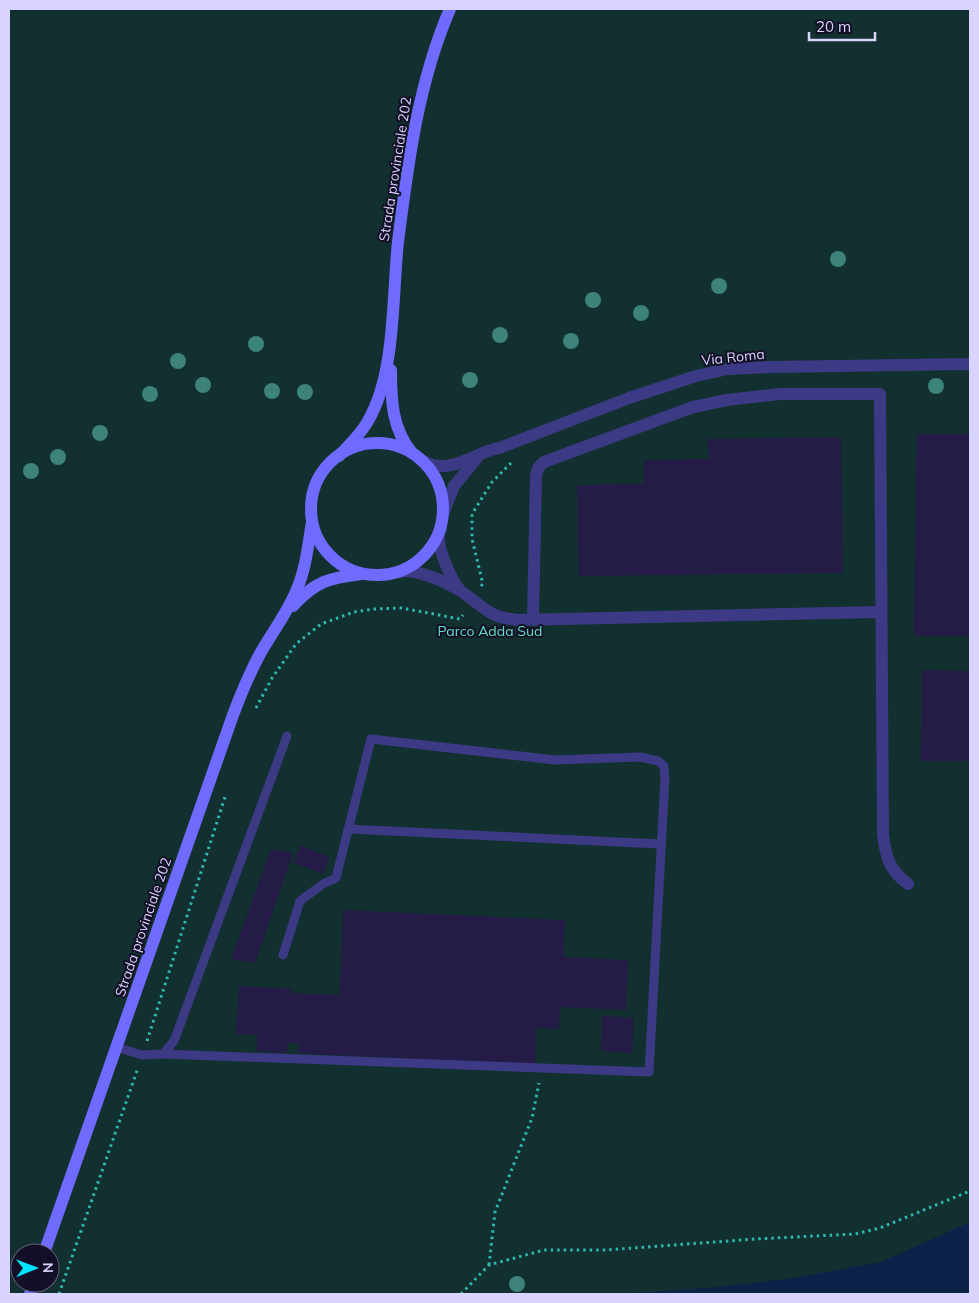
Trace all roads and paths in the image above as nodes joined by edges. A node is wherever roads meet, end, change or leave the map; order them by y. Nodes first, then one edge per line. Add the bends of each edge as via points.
1 (450, 9) edge
2 (391, 338) junction
3 (970, 364) edge
4 (482, 453) junction
5 (339, 456) junction
6 (419, 459) junction
7 (514, 460) dead end
8 (443, 514) junction
9 (312, 522) junction
10 (440, 528) junction
11 (400, 572) junction
12 (362, 574) junction
13 (461, 591) junction
14 (472, 599) junction
15 (881, 612) junction
16 (284, 617) junction
17 (533, 620) junction
18 (256, 709) dead end
19 (287, 736) dead end
20 (227, 790) dead end
21 (348, 830) junction
22 (660, 844) junction
23 (908, 884) dead end
24 (284, 955) dead end
25 (116, 1047) junction
26 (163, 1054) junction
27 (142, 1055) junction
28 (542, 1068) junction
29 (970, 1191) edge
30 (47, 1243) edge
31 (489, 1265) junction
32 (60, 1294) edge
33 (461, 1294) edge

1 - 2 street, Strada provinciale 202 via 425,83 413,136 398,248
2 - 5 street, Strada provinciale 202 via 374,409 363,429
2 - 6 street, Strada provinciale 202 via 391,397 398,430 405,444
3 - 4 street, Via Roma via 728,369 629,398
4 - 6 street, Via Roma via 449,465 431,466
4 - 8 street, Via Roma via 454,486
5 - 6 street, Strada provinciale 202 via 359,446 382,443 404,449
5 - 9 street, Strada provinciale 202 via 325,469 316,485 311,503
6 - 8 street, Strada provinciale 202 via 434,477 441,495
7 - 14 path via 492,482 472,514 472,539 483,584
8 - 10 street, Strada provinciale 202
9 - 12 street, Strada provinciale 202 via 318,540 329,555 344,567
9 - 16 street, Strada provinciale 202 via 302,576
10 - 11 street, Strada provinciale 202 via 432,547 418,562
10 - 13 street via 438,540 441,549
11 - 12 street, Strada provinciale 202 via 381,576
11 - 13 street via 420,573
12 - 16 street, Strada provinciale 202 via 333,578 314,586
13 - 14 street
14 - 17 street via 497,616
14 - 18 path via 460,619 392,608 354,612 321,624 296,644 272,678
15 - 17 street
15 - 17 street via 880,394 780,394 693,407 539,466 536,476
15 - 23 street via 882,835 891,867
16 - 25 street, Strada provinciale 202 via 262,651 233,715
19 - 26 lane via 174,1041
20 - 27 path
21 - 22 lane
21 - 22 lane via 371,739 556,760 640,757 658,761 664,766 665,778
21 - 24 lane via 336,878 300,901
22 - 28 lane via 649,1072
25 - 27 lane
25 - 30 street, Strada provinciale 202
26 - 27 lane
26 - 28 lane
27 - 32 path
28 - 31 path via 532,1118 495,1212
29 - 31 path via 880,1228 855,1234 606,1250 544,1250
31 - 33 path

